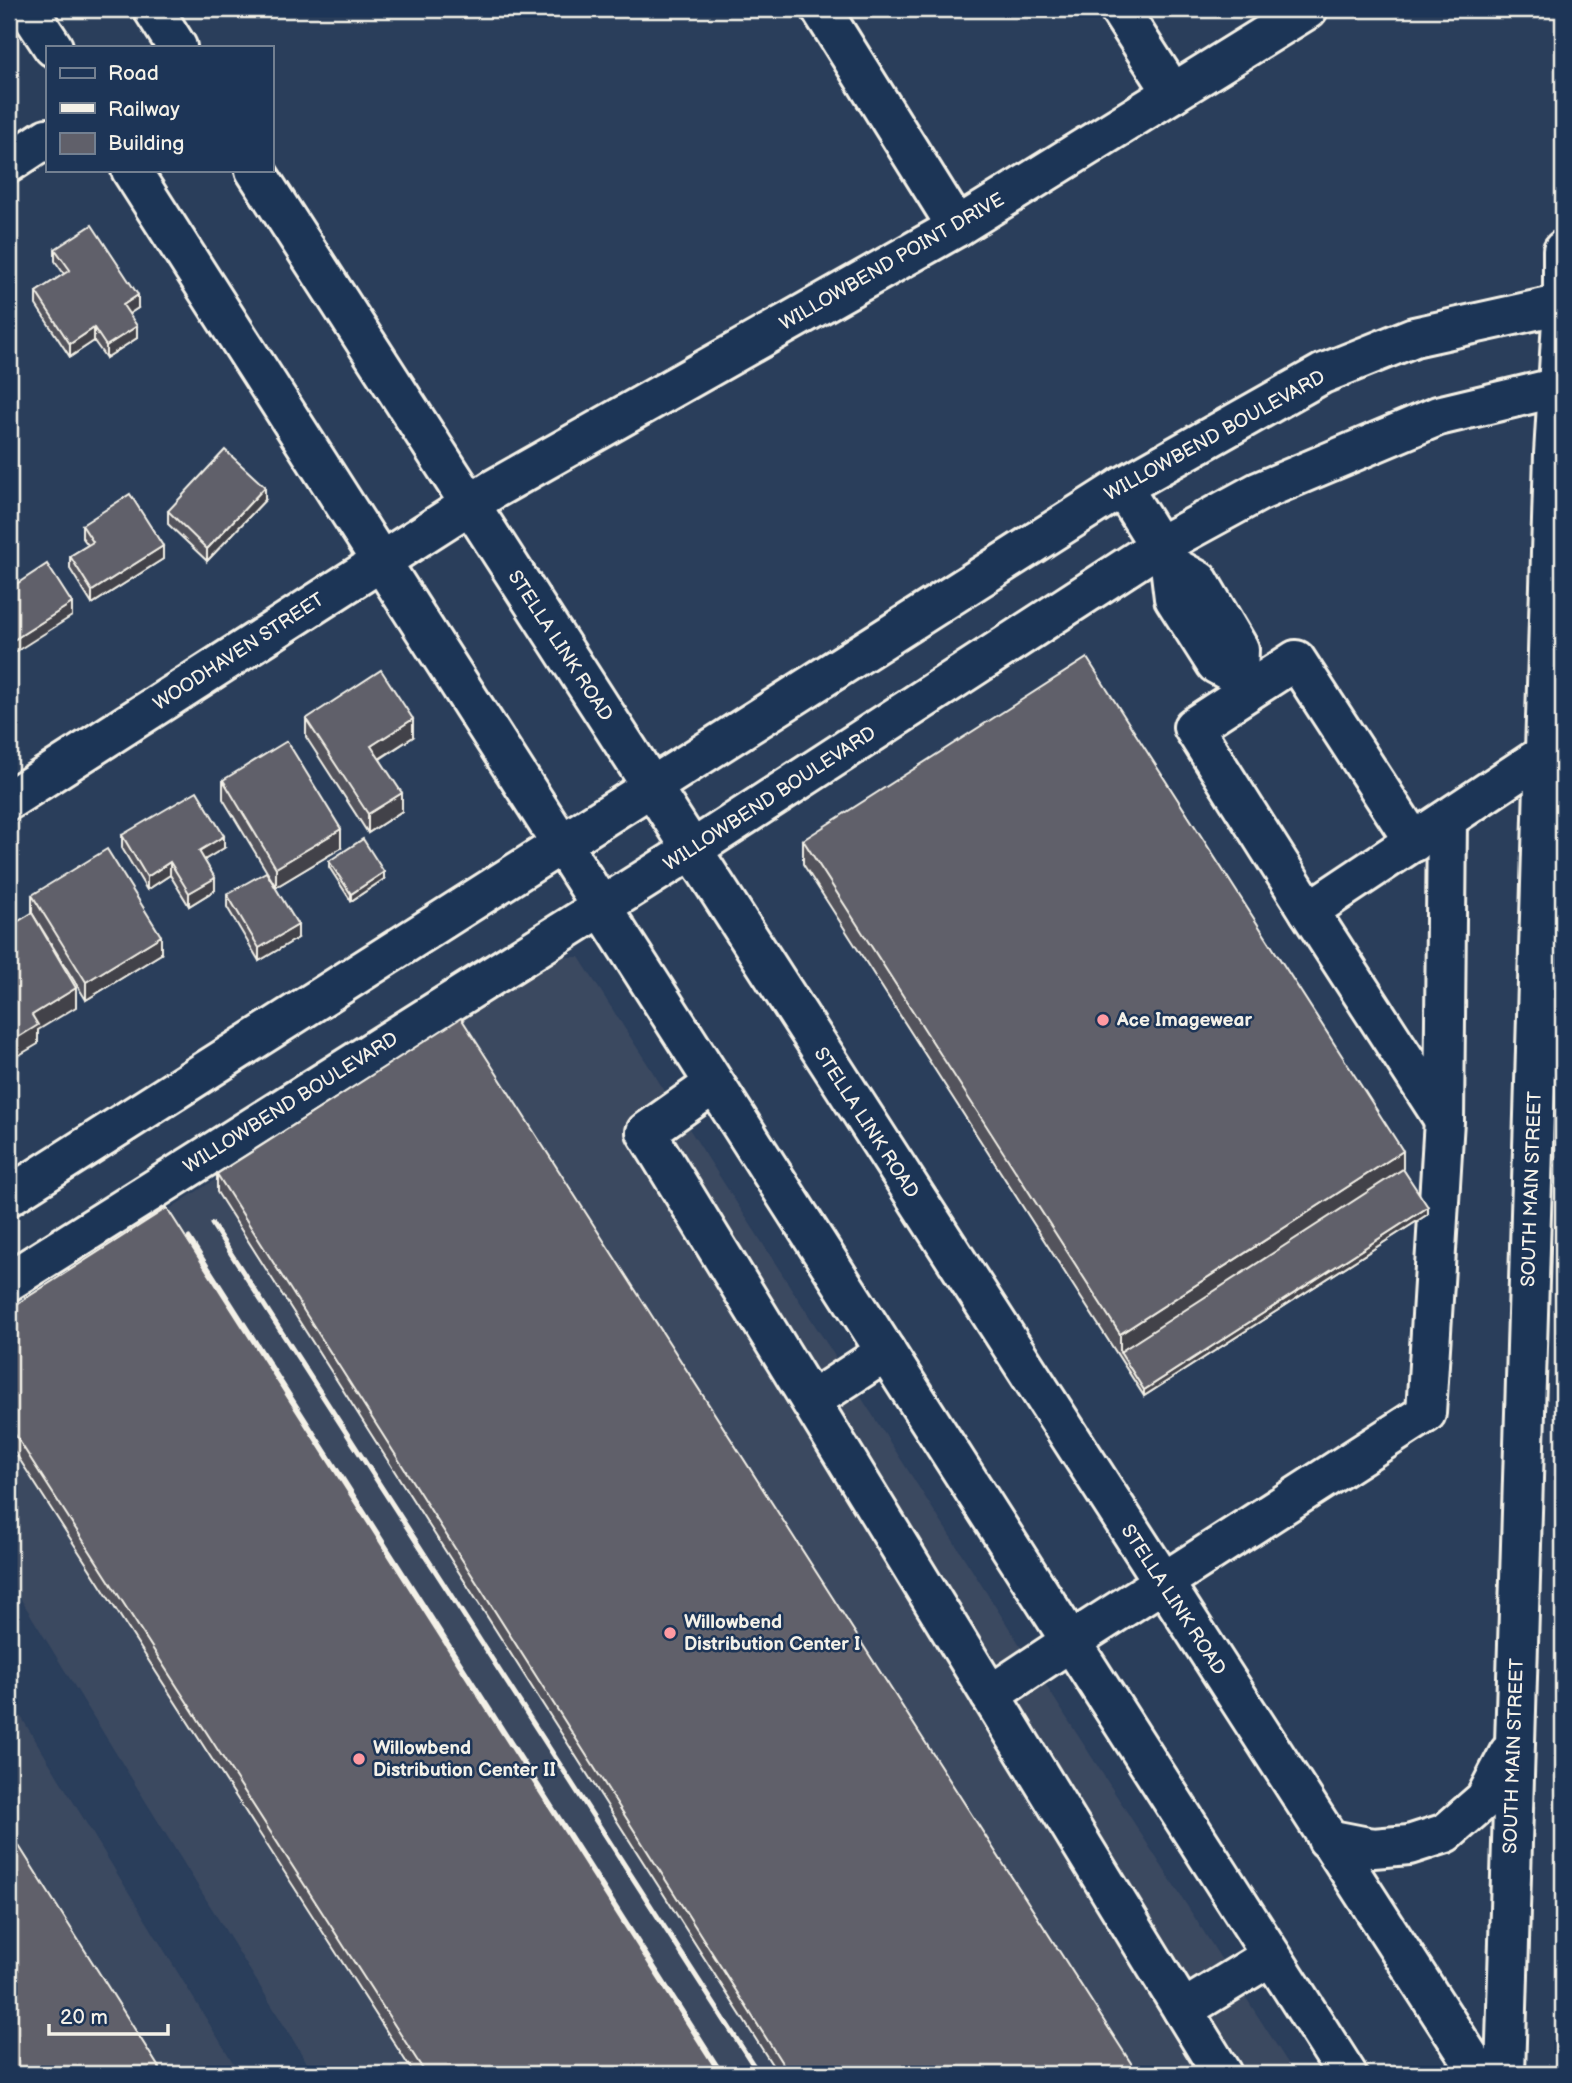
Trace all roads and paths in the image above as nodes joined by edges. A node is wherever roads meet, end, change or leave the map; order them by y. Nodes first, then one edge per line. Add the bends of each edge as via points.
1 (28, 9) edge
2 (153, 9) edge
3 (821, 9) edge
4 (1119, 9) edge
5 (1308, 9) edge
6 (52, 46) edge
7 (176, 46) edge
8 (1173, 93) junction
9 (46, 139) edge
10 (9, 163) edge
11 (132, 172) edge
12 (257, 172) edge
13 (957, 227) junction
14 (1563, 250) edge
15 (1563, 304) edge
16 (1560, 386) edge
17 (1122, 486) junction
18 (469, 505) junction
19 (1165, 556) junction
20 (1557, 559) edge
21 (380, 561) junction
22 (1242, 684) junction
23 (1546, 753) junction
24 (649, 786) junction
25 (9, 800) edge
26 (1447, 820) junction
27 (1414, 842) junction
28 (560, 843) junction
29 (690, 851) junction
30 (601, 907) junction
31 (1309, 911) junction
32 (714, 1084) junction
33 (1444, 1120) junction
34 (9, 1196) edge
35 (9, 1281) edge
36 (886, 1352) junction
37 (811, 1401) junction
38 (1162, 1583) junction
39 (1070, 1642) junction
40 (990, 1695) junction
41 (1514, 1745) junction
42 (1327, 1839) junction
43 (1271, 1956) junction
44 (1182, 2010) junction
45 (1222, 2074) edge
46 (1347, 2074) edge
47 (1480, 2074) edge
48 (1505, 2074) edge

1 - 6 main road
2 - 7 main road
3 - 13 main road
4 - 8 main road
5 - 8 main road, WILLOWBEND POINT DRIVE
8 - 13 main road, WILLOWBEND POINT DRIVE
9 - 10 main road
11 - 21 main road
12 - 18 main road, STELLA LINK ROAD
13 - 18 main road, WILLOWBEND POINT DRIVE
14 - 15 main road, SOUTH MAIN STREET
15 - 16 main road, SOUTH MAIN STREET
15 - 17 main road, WILLOWBEND BOULEVARD via 1414,337 1322,374
16 - 19 main road, WILLOWBEND BOULEVARD via 1437,416 1258,492
16 - 20 main road, SOUTH MAIN STREET
17 - 19 main road
17 - 24 main road, WILLOWBEND BOULEVARD
18 - 21 main road, WOODHAVEN STREET
18 - 24 main road, STELLA LINK ROAD
19 - 22 main road via 1199,581 1239,649
19 - 29 main road, WILLOWBEND BOULEVARD
20 - 23 main road, SOUTH MAIN STREET
21 - 25 main road, WOODHAVEN STREET
21 - 28 main road
22 - 27 main road via 1296,660
22 - 31 main road via 1192,727
23 - 26 main road
23 - 41 main road, SOUTH MAIN STREET
24 - 28 main road, WILLOWBEND BOULEVARD
24 - 29 main road, STELLA LINK ROAD
26 - 27 main road
26 - 33 main road
27 - 31 main road
28 - 30 main road
28 - 34 main road, WILLOWBEND BOULEVARD
29 - 30 main road, WILLOWBEND BOULEVARD
29 - 38 main road, STELLA LINK ROAD
30 - 32 main road
30 - 35 main road, WILLOWBEND BOULEVARD
31 - 33 main road
32 - 36 main road
32 - 37 main road via 646,1132
33 - 38 main road via 1426,1413
36 - 37 main road
36 - 39 main road
37 - 40 main road
38 - 39 main road
38 - 42 main road, STELLA LINK ROAD
39 - 40 main road
39 - 43 main road
40 - 44 main road
41 - 42 main road via 1485,1798 1446,1833 1373,1848
41 - 48 main road, SOUTH MAIN STREET
42 - 47 main road, STELLA LINK ROAD
43 - 44 main road
43 - 46 main road
44 - 45 main road

